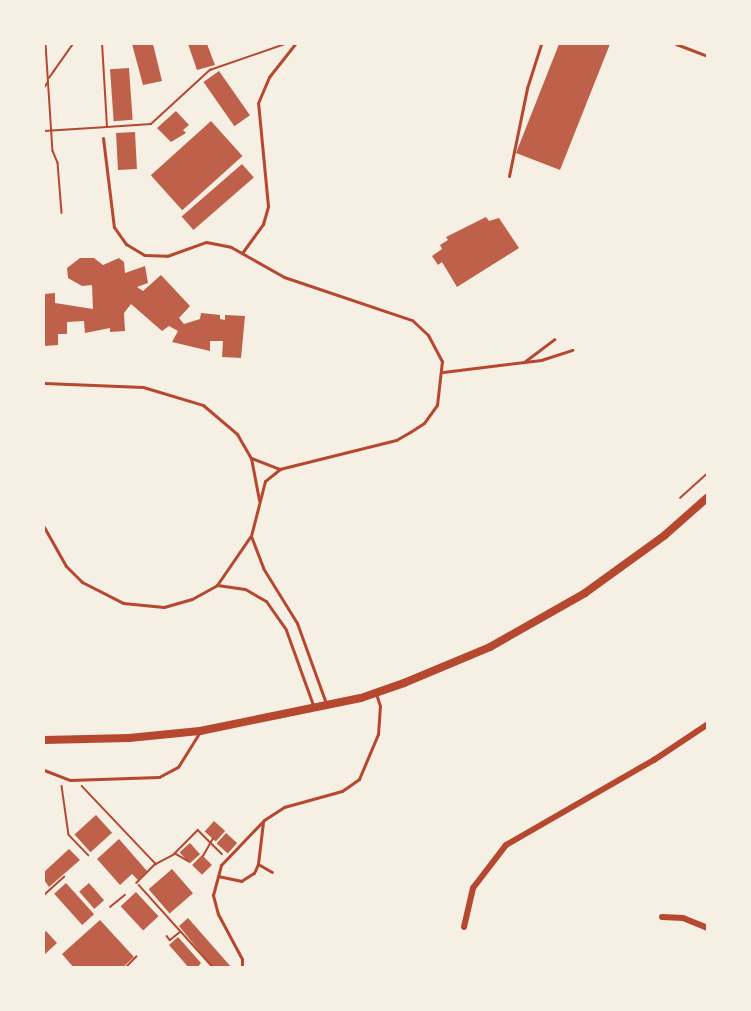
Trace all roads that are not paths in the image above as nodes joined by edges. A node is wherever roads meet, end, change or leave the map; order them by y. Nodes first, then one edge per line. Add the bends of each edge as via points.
1 (295, 44) edge
2 (542, 44) edge
3 (676, 44) edge
4 (708, 56) edge
5 (103, 138) dead end
6 (509, 176) dead end
7 (242, 253) junction
8 (554, 339) dead end
9 (572, 350) dead end
10 (523, 362) junction
11 (443, 372) junction
12 (44, 383) edge
13 (251, 458) junction
14 (280, 469) junction
15 (708, 497) edge
16 (259, 502) junction
17 (44, 527) edge
18 (250, 536) junction
19 (217, 585) junction
20 (375, 693) junction
21 (327, 705) junction
22 (316, 708) junction
23 (708, 724) edge
24 (200, 731) junction
25 (44, 740) edge
26 (44, 770) edge
27 (264, 820) junction
28 (258, 864) junction
29 (272, 872) dead end
30 (217, 875) junction
31 (662, 917) dead end
32 (464, 927) dead end
33 (708, 928) edge
34 (242, 968) edge

1 - 7 lane via 269,77 258,103 268,206 263,224
2 - 6 lane via 527,88
3 - 4 lane
5 - 7 lane via 114,227 126,244 144,255 167,256 206,242
7 - 11 lane via 302,285 417,323 432,340
8 - 10 lane
9 - 10 lane
10 - 11 lane
11 - 14 lane via 437,405 424,423 410,432 396,440
12 - 13 lane via 119,386 175,394 223,418
13 - 14 lane
13 - 16 lane
14 - 16 lane via 265,482
15 - 20 main road via 624,565 539,621 490,647
16 - 18 lane
17 - 19 lane via 66,566 82,582 123,603 164,607 192,599
18 - 19 lane
18 - 21 lane via 262,568 297,623
19 - 22 lane via 245,589 266,601 276,613
20 - 21 main road
20 - 27 lane via 380,706 378,734 359,779 342,791 285,807
21 - 22 main road
22 - 24 main road
23 - 32 street via 654,760 506,845 473,888
24 - 25 main road
24 - 26 lane via 178,767 159,777 70,780
27 - 28 lane
27 - 30 lane via 237,846
28 - 29 lane
28 - 30 lane via 254,873 241,881
30 - 34 lane via 213,895 218,914 242,959
31 - 33 street via 683,918

